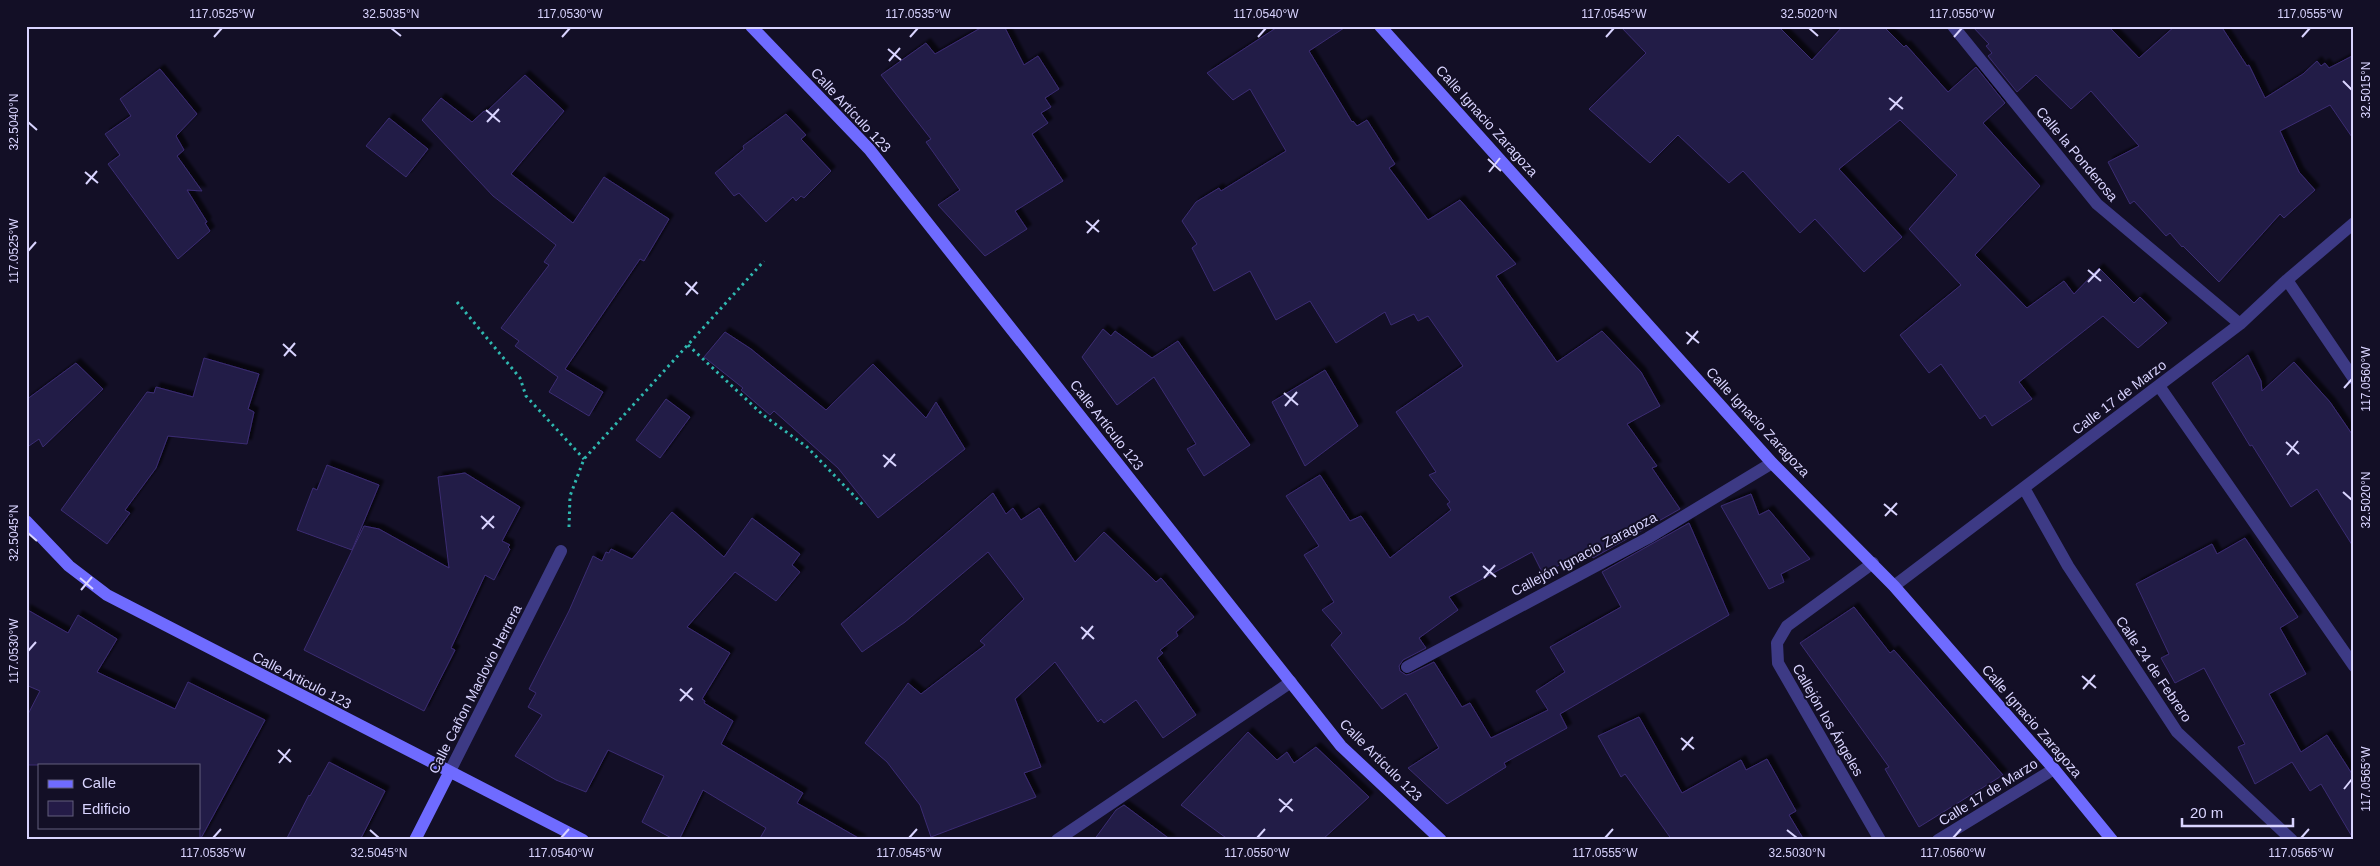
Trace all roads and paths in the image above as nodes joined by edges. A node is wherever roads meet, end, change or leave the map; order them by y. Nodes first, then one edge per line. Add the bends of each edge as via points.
1 (751, 26) edge
2 (1380, 26) edge
3 (1953, 26) edge
4 (2354, 223) edge
5 (764, 261) dead end
6 (2287, 280) junction
7 (457, 302) dead end
8 (2240, 324) junction
9 (688, 345) junction
10 (2354, 379) edge
11 (2159, 386) junction
12 (584, 459) junction
13 (1772, 462) junction
14 (2024, 488) junction
15 (863, 505) dead end
16 (26, 520) edge
17 (561, 551) joint
18 (1873, 563) junction
19 (1894, 586) junction
20 (1407, 666) dead end
21 (2354, 666) edge
22 (1292, 682) junction
23 (2054, 769) junction
24 (450, 773) junction
25 (415, 840) edge
26 (583, 840) edge
27 (1057, 840) edge
28 (1441, 840) edge
29 (1880, 840) edge
30 (1938, 840) edge
31 (2112, 840) edge
32 (2292, 840) edge

1 - 22 street, Calle Artículo 123 via 869,149
2 - 13 street, Calle Ignacio Zaragoza
3 - 8 street, Calle la Ponderosa via 2097,204
4 - 6 street, Calle 17 de Marzo
5 - 9 path
6 - 8 street, Calle 17 de Marzo
6 - 10 street
7 - 12 path via 520,378 526,396
8 - 11 street, Calle 17 de Marzo
9 - 12 path
9 - 15 path via 763,415 807,447
11 - 14 street, Calle 17 de Marzo
11 - 21 street
12 - 17 path via 570,496 568,533
13 - 18 street, Calle Ignacio Zaragoza
13 - 20 street, Callejón Ignacio Zaragoza via 1648,538
14 - 19 street, Calle 17 de Marzo
14 - 32 street, Calle 24 de Febrero via 2068,566 2177,732
16 - 24 street, Calle Articulo 123 via 68,566 107,595
17 - 24 street, Calle Cañon Maclovio Herrera
18 - 19 street, Calle Ignacio Zaragoza
18 - 29 street, Callejón los Ángeles via 1787,626 1777,643 1778,663
19 - 23 street, Calle Ignacio Zaragoza
22 - 27 street
22 - 28 street, Calle Artículo 123 via 1341,746
23 - 30 street, Calle 17 de Marzo
23 - 31 street, Calle Ignacio Zaragoza
24 - 25 street, Calle Cañon Maclovio Herrera
24 - 26 street, Calle Articulo 123

